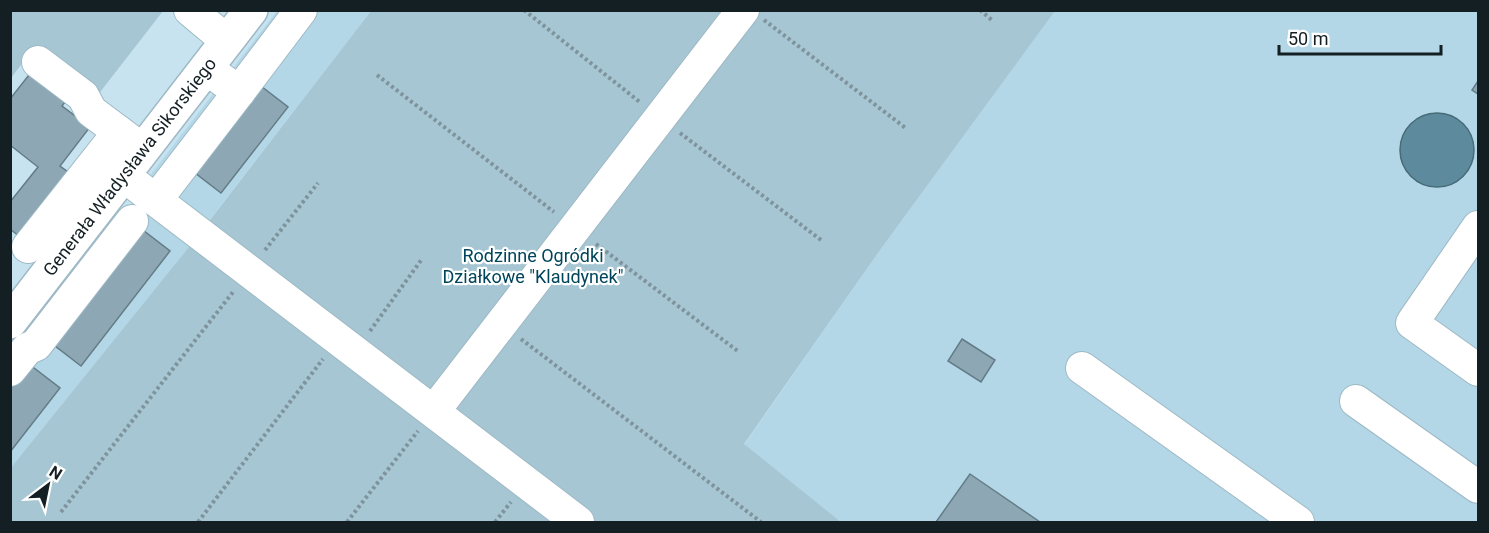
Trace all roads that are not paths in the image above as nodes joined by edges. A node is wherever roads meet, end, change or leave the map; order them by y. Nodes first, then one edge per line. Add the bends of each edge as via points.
1 (190, 10) edge
2 (250, 10) edge
3 (301, 10) edge
4 (752, 14) edge
5 (227, 41) junction
6 (38, 62) dead end
7 (206, 68) junction
8 (239, 92) junction
9 (131, 141) junction
10 (124, 176) junction
11 (156, 200) junction
12 (132, 221) dead end
13 (1479, 227) edge
14 (28, 247) dead end
15 (11, 319) edge
16 (1082, 368) dead end
17 (10, 370) edge
18 (1479, 370) edge
19 (1356, 401) dead end
20 (434, 411) junction
21 (1479, 487) edge
22 (578, 522) edge
23 (1298, 522) edge

1 - 5 lane
2 - 5 main road, Generała Władysława Sikorskiego
3 - 8 lane
4 - 20 lane
5 - 7 main road, Generała Władysława Sikorskiego
6 - 9 lane via 82,96 91,111
7 - 8 lane
7 - 9 main road, Generała Władysława Sikorskiego
8 - 11 lane
9 - 10 main road, Generała Władysława Sikorskiego
9 - 14 lane
10 - 11 lane
10 - 15 main road, Generała Władysława Sikorskiego
11 - 20 lane
12 - 17 lane via 36,345 27,349
13 - 18 lane via 1412,323
16 - 23 lane
19 - 21 lane
20 - 22 lane

